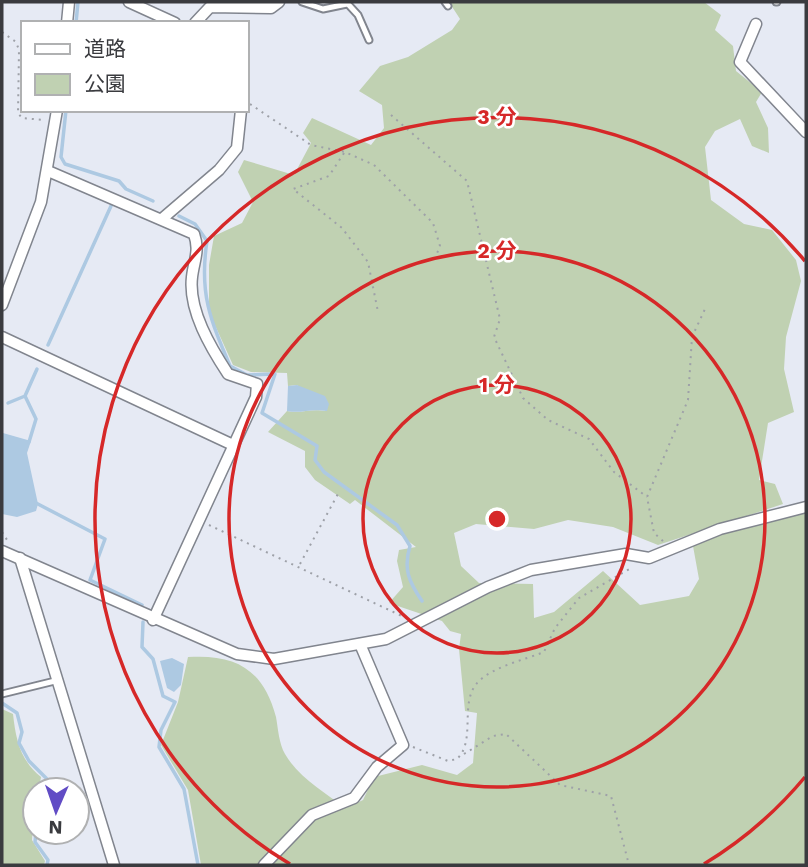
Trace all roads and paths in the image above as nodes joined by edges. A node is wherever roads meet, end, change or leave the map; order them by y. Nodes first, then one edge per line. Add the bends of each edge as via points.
1 (69, 2) edge
2 (129, 2) edge
3 (279, 2) edge
4 (302, 2) edge
5 (347, 3) edge
6 (67, 21) edge
7 (172, 21) edge
8 (197, 21) edge
9 (756, 24) dead end
10 (2, 32) edge
11 (369, 40) dead end
12 (248, 103) edge
13 (57, 112) edge
14 (242, 112) edge
15 (391, 115) dead end
16 (55, 122) junction
17 (806, 132) edge
18 (345, 152) junction
19 (48, 171) junction
20 (163, 218) junction
21 (433, 263) dead end
22 (2, 305) edge
23 (705, 309) dead end
24 (378, 312) dead end
25 (2, 337) edge
26 (233, 445) junction
27 (339, 492) dead end
28 (647, 496) junction
29 (806, 507) edge
30 (198, 520) junction
31 (673, 548) junction
32 (2, 551) edge
33 (20, 558) junction
34 (649, 558) junction
35 (299, 565) junction
36 (153, 620) junction
37 (417, 623) junction
38 (360, 645) junction
39 (59, 680) junction
40 (2, 694) edge
41 (403, 745) junction
42 (463, 754) junction
43 (114, 865) edge
44 (264, 865) edge
45 (629, 865) edge

1 - 6 street
2 - 7 street
3 - 8 street via 271,8 210,7
4 - 5 lane via 323,9
5 - 11 lane
9 - 17 street via 740,62
10 - 16 path via 19,50 18,113 22,118
12 - 18 path via 311,145
13 - 16 street
14 - 20 street via 237,148 219,170
15 - 28 path via 467,181 500,319 494,337 523,398 548,420 589,439 614,472
16 - 19 street
18 - 21 path via 374,165 433,223 440,246
18 - 24 path via 329,176 293,189 342,228 368,262
19 - 20 street
19 - 22 street via 31,235
20 - 26 street via 194,234 198,245 192,277 194,297 212,350 228,374 257,383 256,397
23 - 28 path via 692,337 688,400
25 - 26 street
26 - 30 street
27 - 35 path
28 - 31 path via 653,533
29 - 31 street via 720,529
30 - 35 path
30 - 36 street
31 - 34 street
32 - 33 street
33 - 36 street
33 - 39 street
34 - 37 street via 626,554 531,570
34 - 42 path via 579,598 555,628 544,652 477,682 471,692
35 - 37 path
36 - 38 street via 237,654 274,659
37 - 38 street via 386,639
38 - 41 street
39 - 40 lane
39 - 43 street
41 - 42 path via 448,761
41 - 44 street via 377,767 354,798 312,815
42 - 45 path via 493,736 506,734 561,785 611,796

